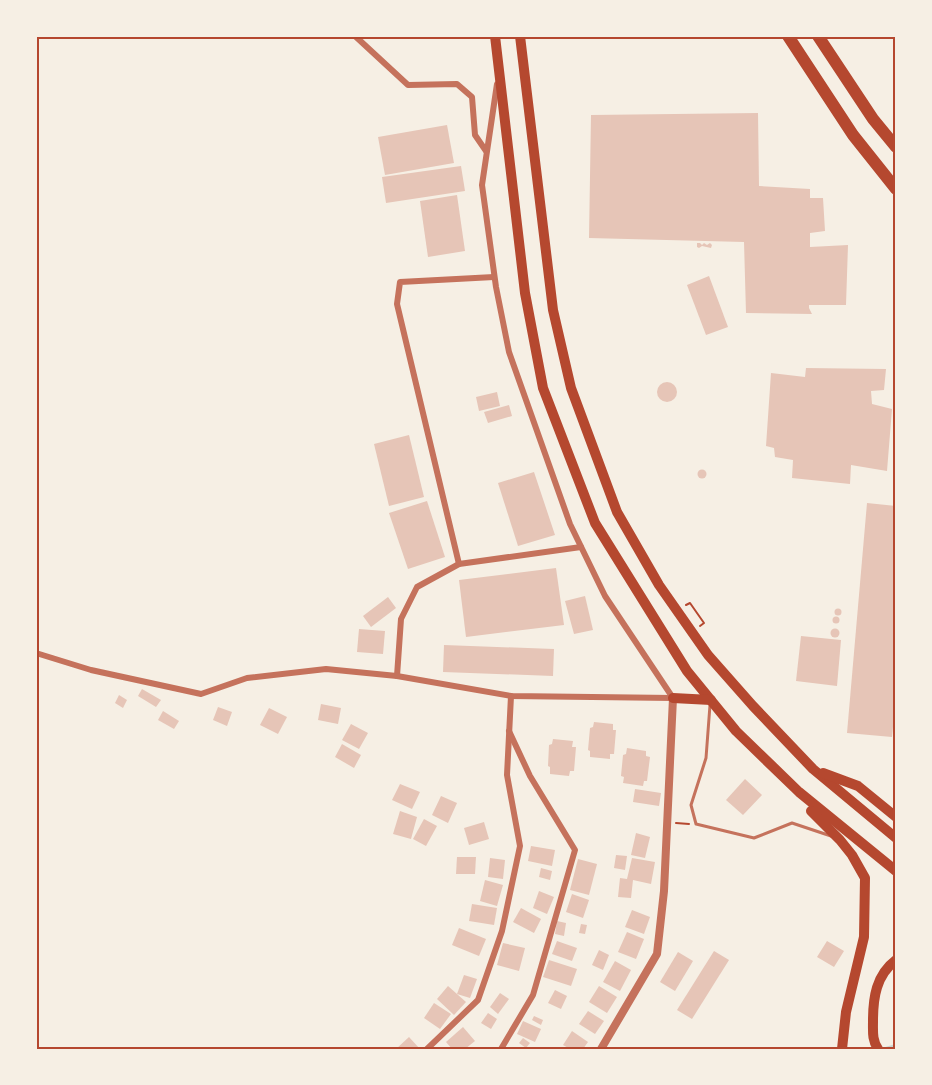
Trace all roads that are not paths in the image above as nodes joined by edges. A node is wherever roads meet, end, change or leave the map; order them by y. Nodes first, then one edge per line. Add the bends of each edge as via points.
1 (355, 36) edge
2 (495, 36) edge
3 (520, 36) edge
4 (788, 36) edge
5 (818, 36) edge
6 (499, 72) junction
7 (896, 147) edge
8 (486, 152) junction
9 (896, 189) edge
10 (494, 277) junction
11 (581, 547) junction
12 (459, 564) junction
13 (36, 653) edge
14 (397, 676) junction
15 (511, 696) junction
16 (673, 698) junction
17 (711, 700) junction
18 (509, 730) junction
19 (813, 769) junction
20 (780, 774) junction
21 (896, 817) edge
22 (896, 838) edge
23 (840, 840) junction
24 (896, 871) edge
25 (896, 960) edge
26 (427, 1049) edge
27 (501, 1049) edge
28 (601, 1049) edge
29 (842, 1049) edge
30 (878, 1049) edge

1 - 8 street via 408,86 457,84 472,98 475,135
2 - 6 highway
3 - 19 highway via 553,310 571,388 617,512 659,585 708,655
4 - 9 highway via 853,135
5 - 7 highway
6 - 8 street
6 - 17 highway via 525,293 543,388 595,523 687,671
8 - 10 street via 482,184
10 - 11 street via 509,352
10 - 12 street via 400,282 397,303
11 - 12 street
11 - 16 street via 605,596
12 - 14 street via 417,587 401,619
13 - 14 street via 91,670 201,694 248,678 326,669
14 - 15 street
15 - 16 street
15 - 18 street
16 - 17 highway
16 - 28 street via 664,891 657,954
17 - 20 highway
17 - 23 lane via 706,758 691,805 696,824 754,838 792,823
18 - 26 street via 507,776 520,846 502,931 478,1000
18 - 27 street via 530,776 575,850 533,995
19 - 21 highway via 858,786
19 - 22 highway
20 - 23 highway via 804,805
20 - 24 highway
23 - 29 highway via 865,878 864,937 846,1012
25 - 30 highway via 880,980 873,998 873,1041

